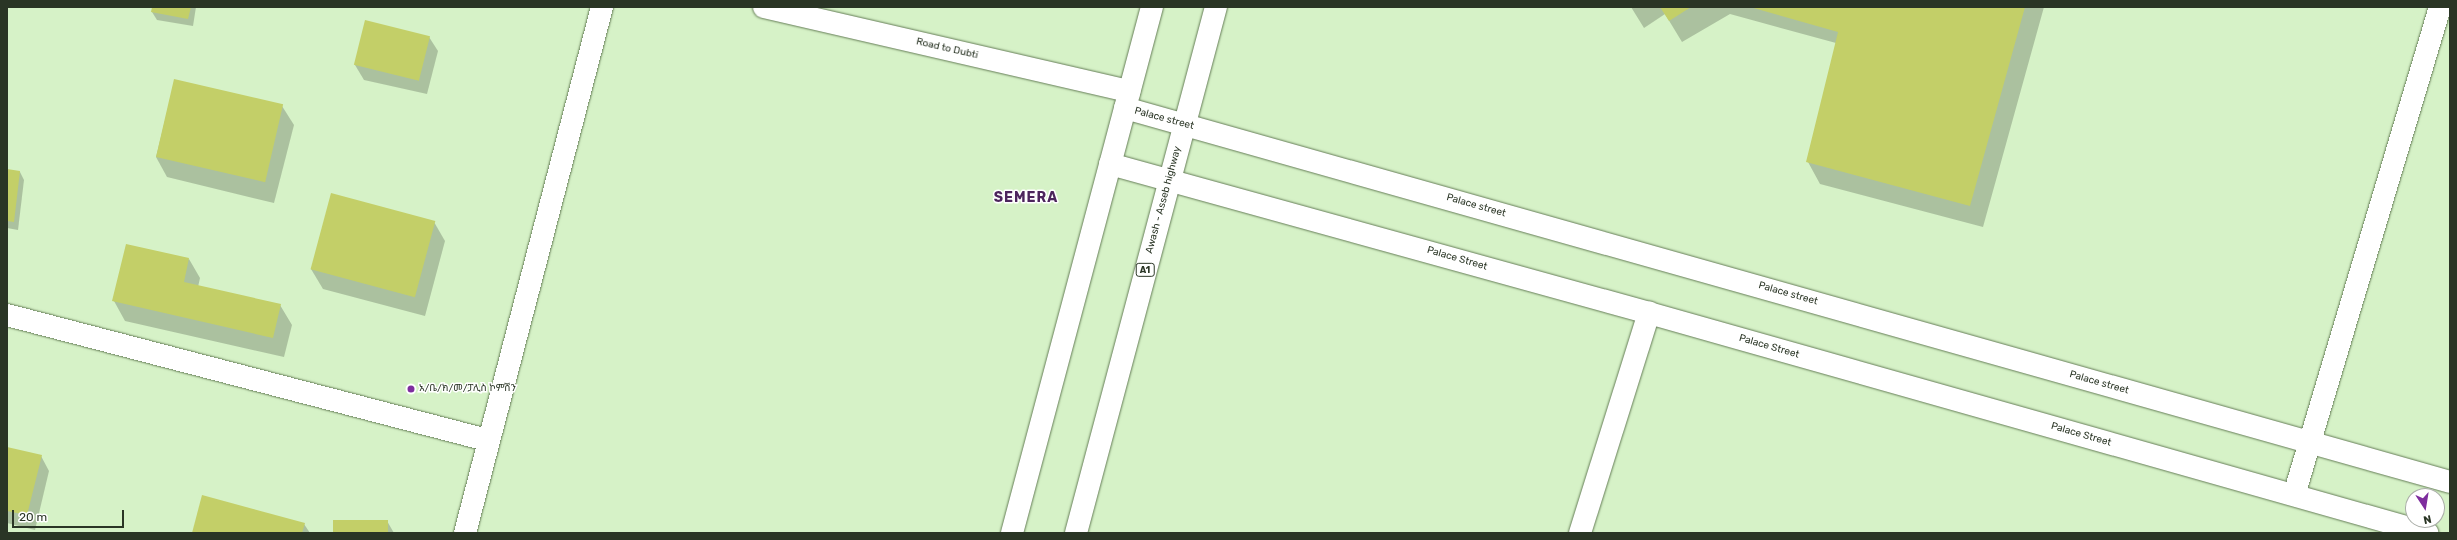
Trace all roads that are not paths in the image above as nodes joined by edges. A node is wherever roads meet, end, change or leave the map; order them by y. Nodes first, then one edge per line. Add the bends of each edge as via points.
1 (602, 7) edge
2 (764, 7) edge
3 (1152, 7) edge
4 (1216, 7) edge
5 (2440, 7) edge
6 (1127, 100) junction
7 (1184, 124) junction
8 (1110, 164) junction
9 (1169, 179) junction
10 (1649, 313) junction
11 (7, 315) edge
12 (488, 440) junction
13 (2309, 442) junction
14 (2450, 482) edge
15 (2294, 495) junction
16 (465, 533) edge
17 (1012, 533) edge
18 (1076, 533) edge
19 (1580, 533) edge
20 (2427, 533) edge

1 - 12 main road
2 - 6 main road, Road to Dubti
3 - 6 main road
4 - 7 main road, Awash - Asseb highway / A1
5 - 13 main road
6 - 7 main road, Palace street
6 - 8 main road
7 - 9 main road, Awash - Asseb highway / A1
7 - 13 main road, Palace street
8 - 9 main road, Palace Street
8 - 17 main road
9 - 10 main road, Palace Street
9 - 18 main road, Awash - Asseb highway / A1
10 - 15 main road, Palace Street
10 - 19 main road
11 - 12 main road
12 - 16 main road
13 - 14 main road, Palace street
13 - 15 main road
15 - 20 main road, Palace Street

